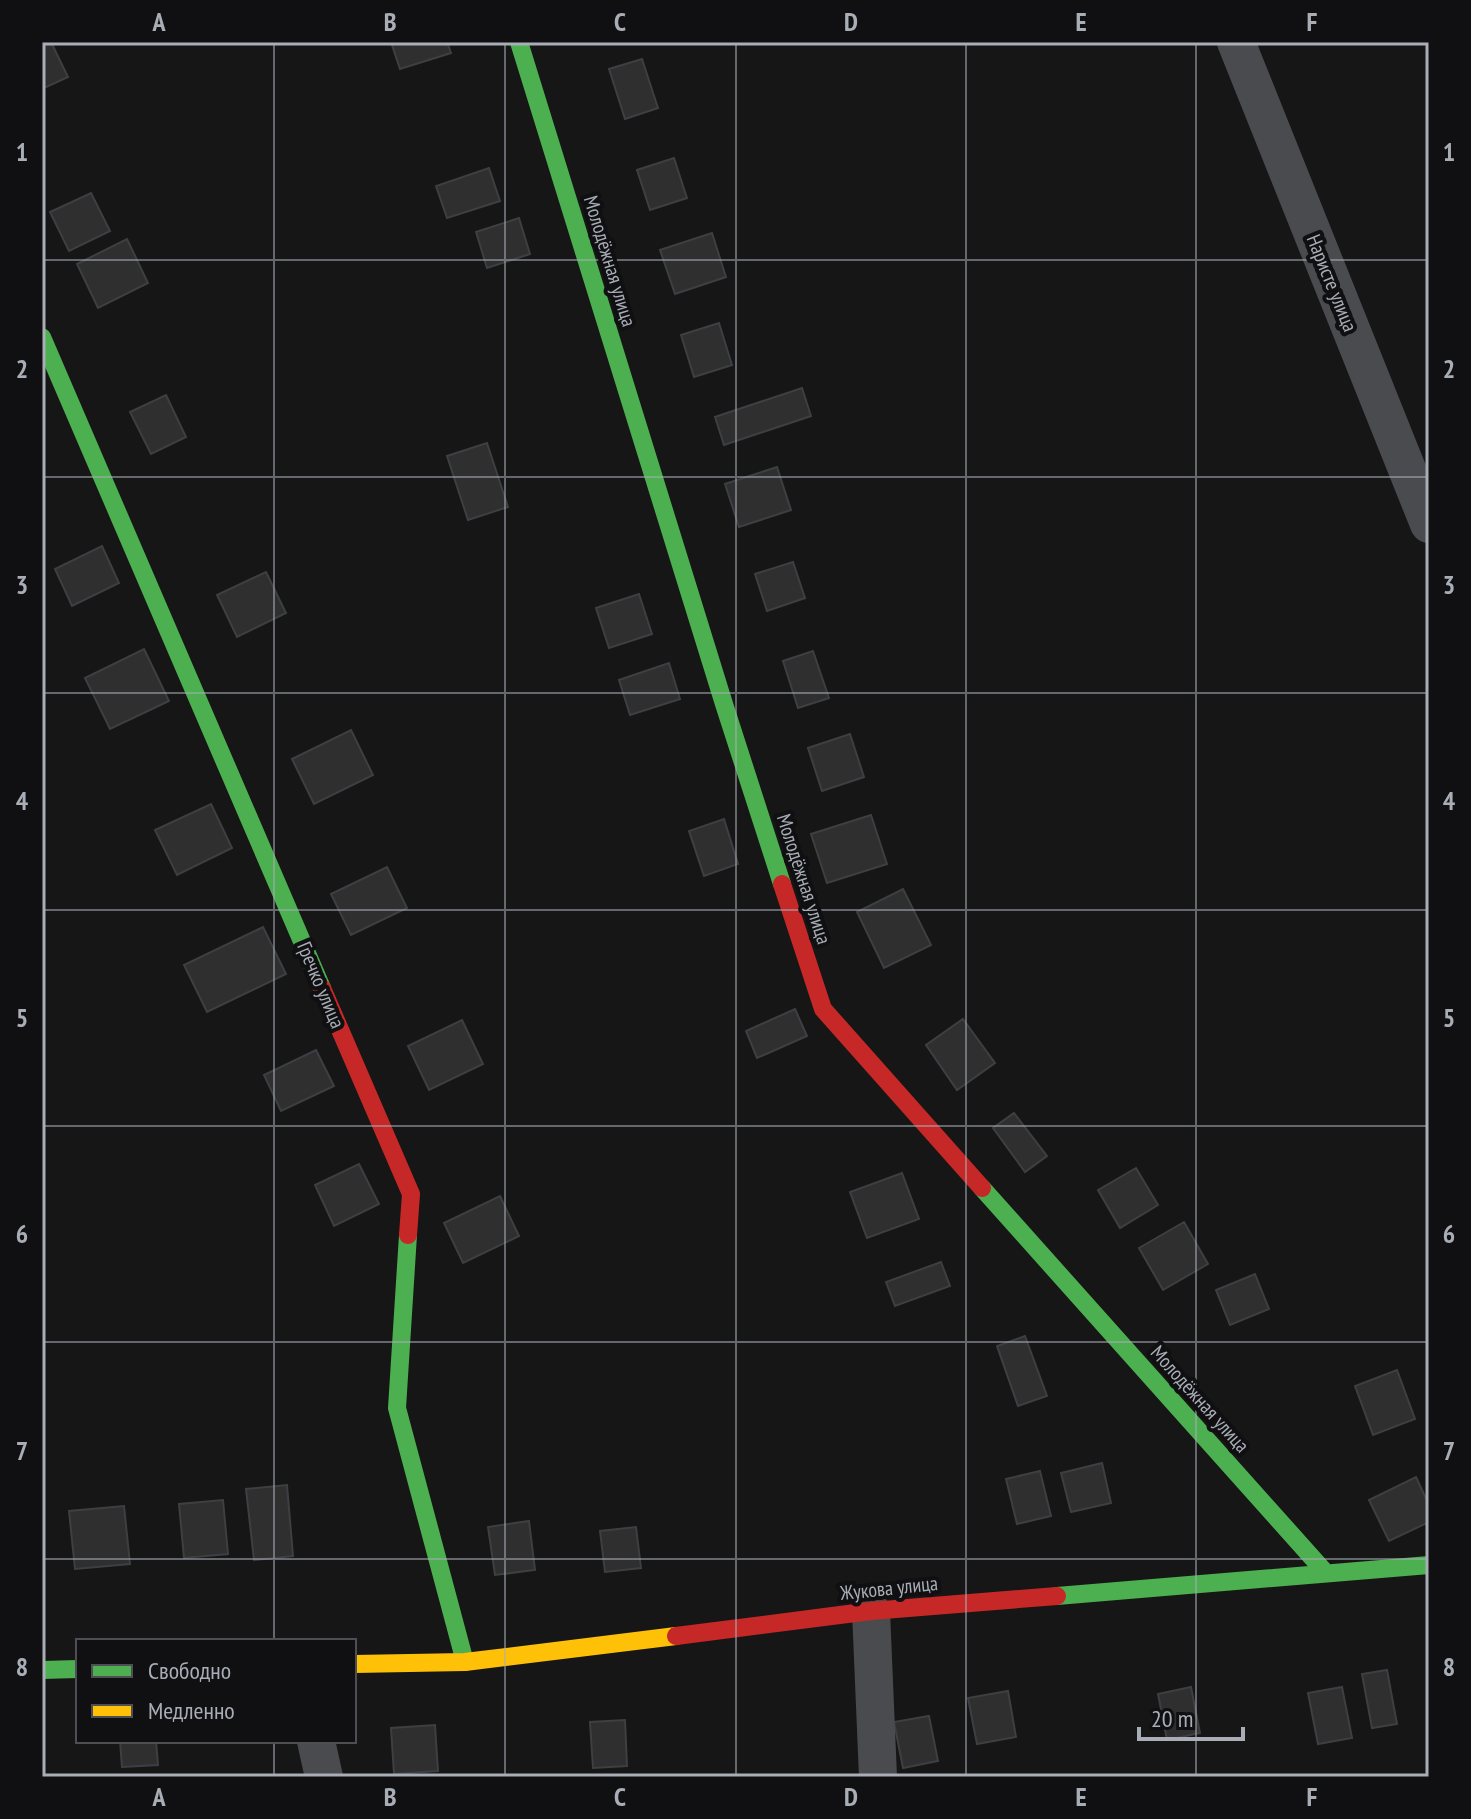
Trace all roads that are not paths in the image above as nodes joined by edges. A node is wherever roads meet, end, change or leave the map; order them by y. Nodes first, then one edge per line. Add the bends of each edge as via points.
1 (519, 42) edge
2 (1236, 42) edge
3 (42, 337) edge
4 (1429, 524) edge
5 (1429, 1565) edge
6 (1325, 1572) junction
7 (871, 1611) junction
8 (465, 1662) junction
9 (356, 1664) edge
10 (76, 1669) edge
11 (42, 1670) edge
12 (316, 1743) edge
13 (324, 1777) edge
14 (878, 1777) edge

1 - 6 street, Молодёжная улица via 823,1009
2 - 4 street, Наристе улица
3 - 8 street, Гречко улица via 411,1194 397,1408
5 - 6 street, Жукова улица
6 - 7 street, Жукова улица
7 - 8 street, Жукова улица
7 - 14 street
8 - 9 street, Жукова улица
10 - 11 street
12 - 13 street

